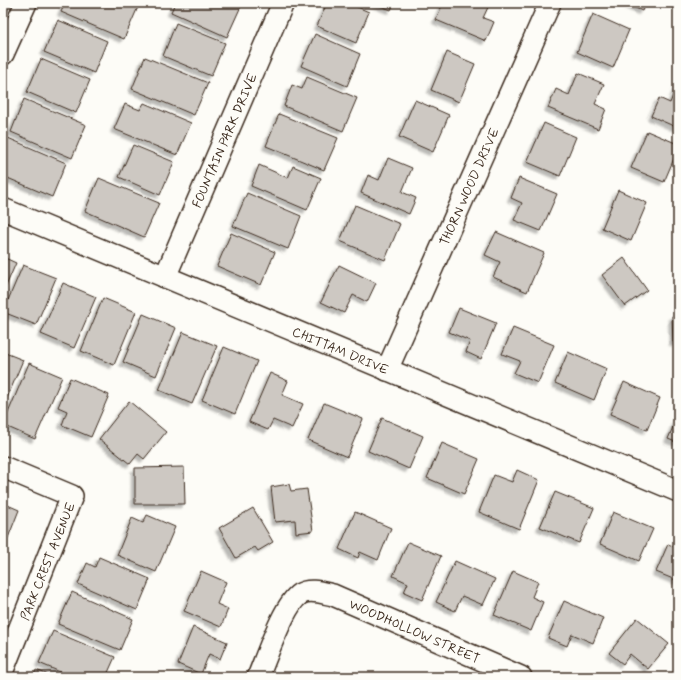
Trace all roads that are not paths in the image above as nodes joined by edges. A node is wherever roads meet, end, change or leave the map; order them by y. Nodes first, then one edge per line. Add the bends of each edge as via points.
1 (26, 3) edge
2 (283, 3) edge
3 (550, 3) edge
4 (3, 54) edge
5 (3, 209) edge
6 (165, 277) junction
7 (387, 370) junction
8 (3, 467) edge
9 (678, 491) edge
10 (3, 670) edge
11 (258, 677) edge
12 (521, 677) edge

1 - 4 street
2 - 6 street, FOUNTAIN PARK DRIVE
3 - 7 street, THORN WOOD DRIVE
5 - 6 street, CHITTAM DRIVE
6 - 7 street, CHITTAM DRIVE
7 - 9 street, CHITTAM DRIVE
8 - 10 street, PARK CREST AVENUE via 72,496
11 - 12 street, WOODHOLLOW STREET via 286,610 300,594 312,591 334,595

